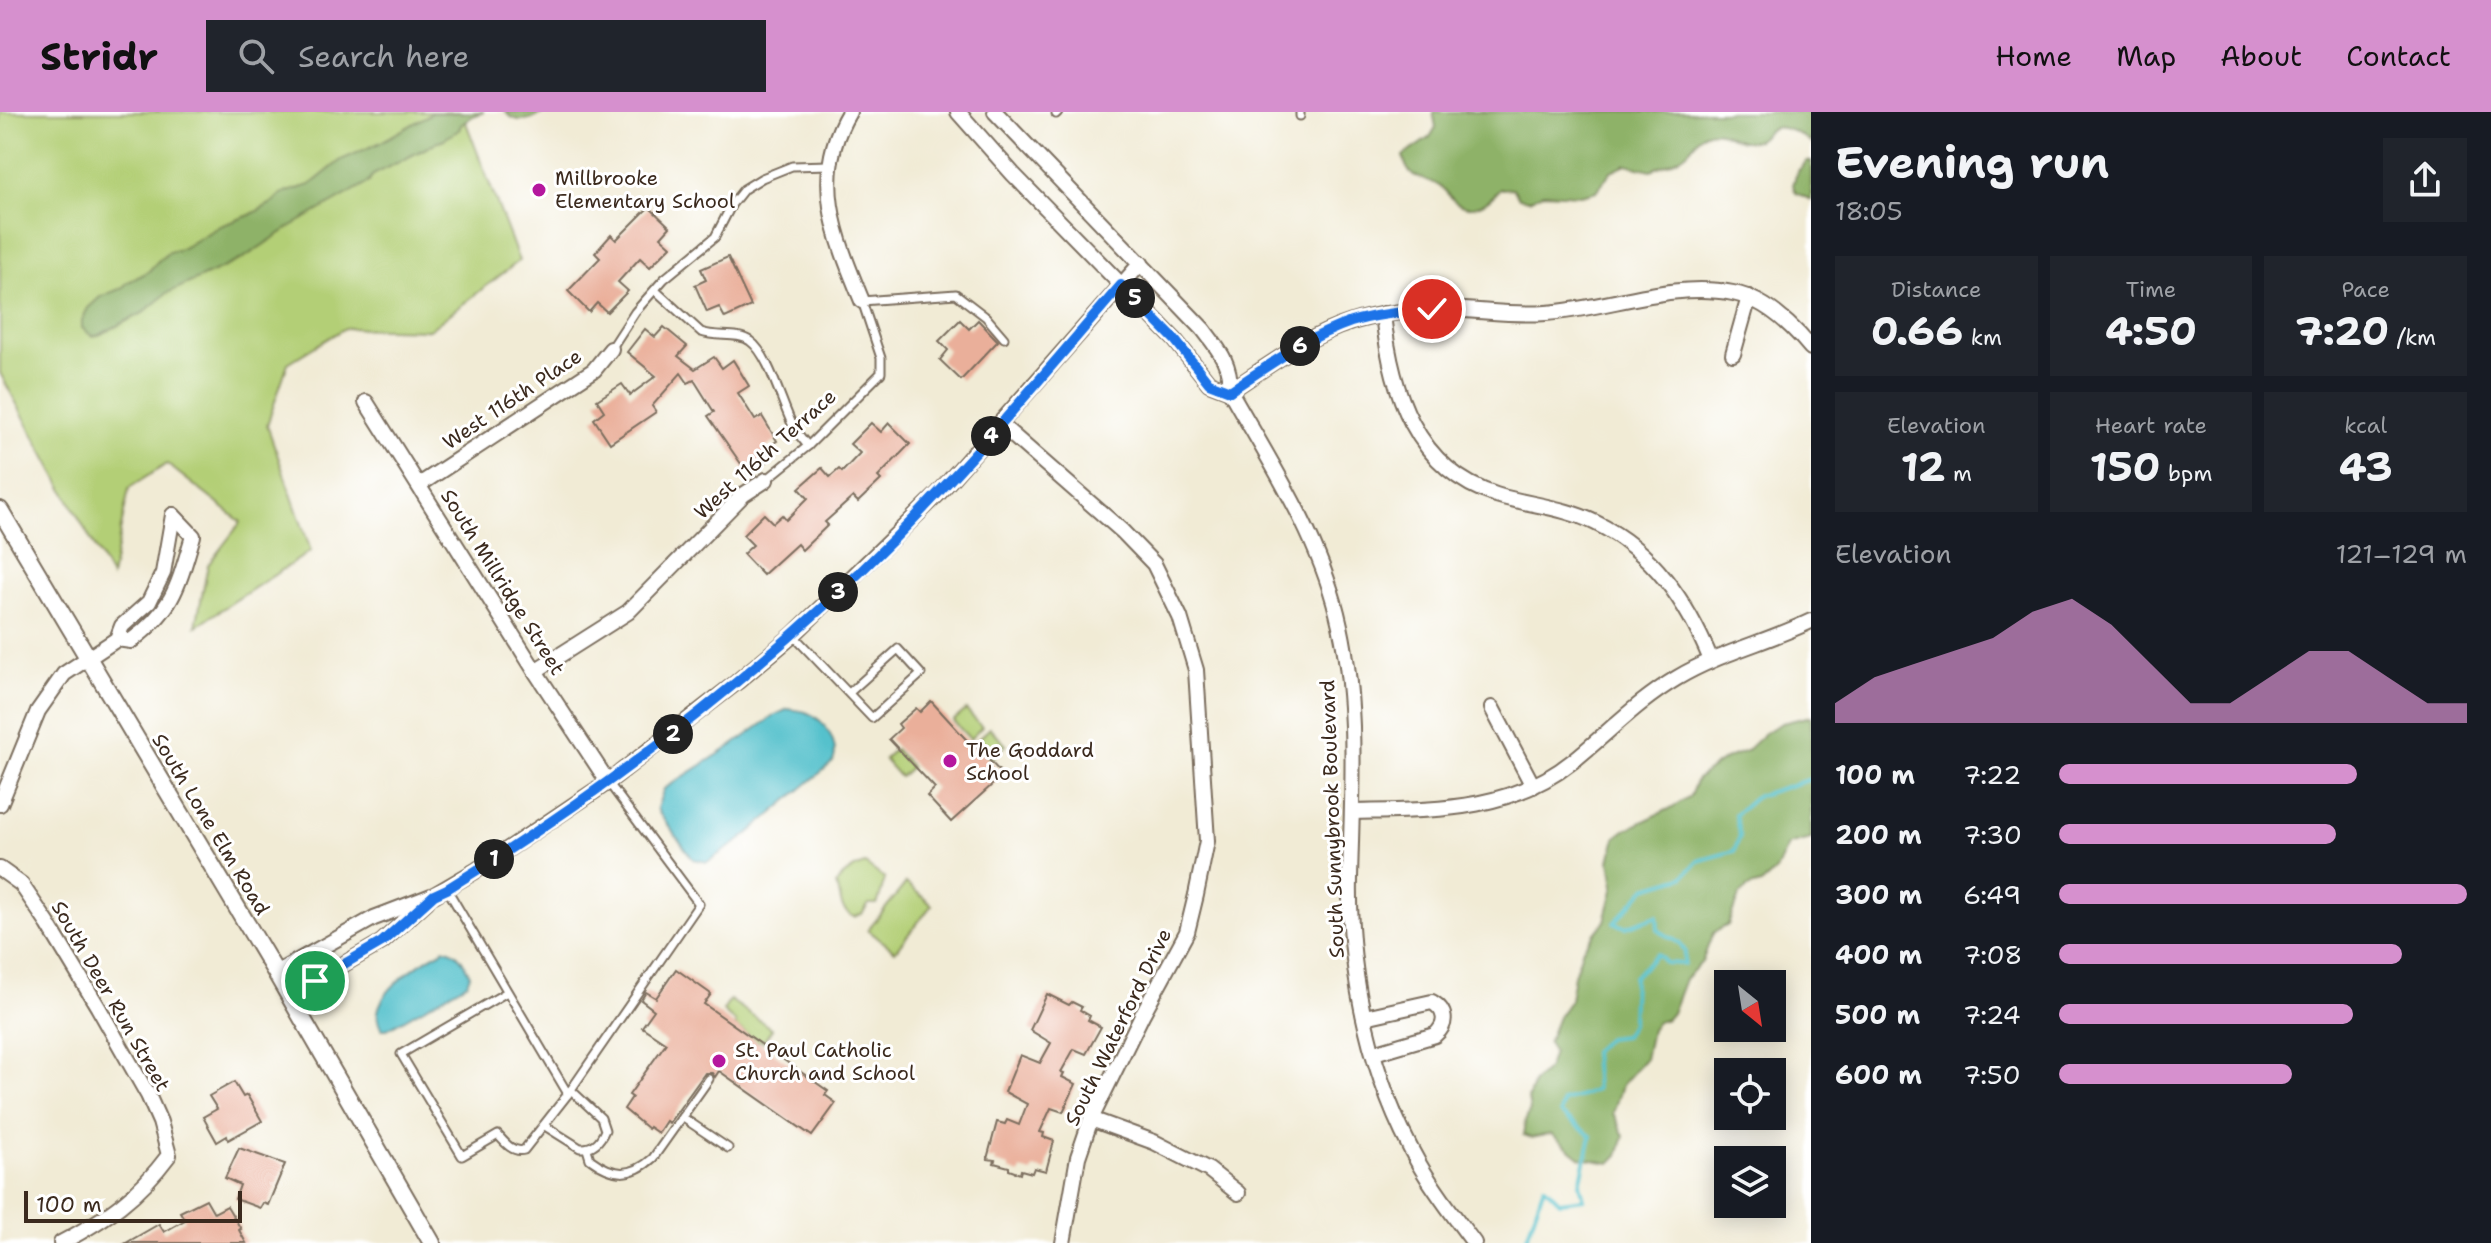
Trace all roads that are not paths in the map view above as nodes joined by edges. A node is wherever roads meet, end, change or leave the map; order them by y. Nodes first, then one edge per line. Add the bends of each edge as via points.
1 (849, 112) edge
2 (958, 112) edge
3 (995, 112) edge
4 (830, 165) junction
5 (1141, 263) junction
6 (1121, 285) junction
7 (655, 290) junction
8 (1749, 297) junction
9 (862, 301) junction
10 (1383, 314) junction
11 (1004, 338) dead end
12 (1811, 348) edge
13 (611, 349) joint
14 (1733, 354) dead end
15 (1230, 391) junction
16 (366, 402) dead end
17 (1001, 425) junction
18 (808, 446) junction
19 (766, 480) joint
20 (419, 485) junction
21 (0, 510) edge
22 (1811, 621) edge
23 (793, 635) junction
24 (117, 639) junction
25 (90, 659) junction
26 (1711, 660) junction
27 (535, 671) junction
28 (849, 693) junction
29 (1492, 708) dead end
30 (608, 782) junction
31 (1533, 786) junction
32 (0, 804) edge
33 (1353, 812) junction
34 (0, 869) edge
35 (440, 892) junction
36 (276, 973) junction
37 (507, 992) junction
38 (289, 996) junction
39 (1365, 1017) junction
40 (1374, 1053) junction
41 (709, 1079) dead end
42 (570, 1092) junction
43 (682, 1117) junction
44 (1091, 1119) junction
45 (545, 1126) junction
46 (728, 1148) dead end
47 (587, 1149) junction
48 (1238, 1193) dead end
49 (61, 1243) edge
50 (432, 1243) edge
51 (1063, 1243) edge
52 (1474, 1243) edge

1 - 4 street, West 116th Terrace
2 - 6 street, South Sunnybrook Boulevard
3 - 5 street, South Sunnybrook Boulevard
4 - 7 lane, West 116th Place via 792,166 744,189 715,237
4 - 9 street, West 116th Terrace via 832,223
5 - 6 street
5 - 15 street, South Sunnybrook Boulevard via 1215,345 1231,372
6 - 15 street, South Sunnybrook Boulevard via 1209,383
6 - 17 street
7 - 13 lane, West 116th Place
7 - 18 lane via 701,332 751,341
8 - 10 street via 1681,290 1546,313 1432,309
8 - 12 street via 1785,321
8 - 14 street
9 - 11 lane via 956,294
9 - 18 lane, West 116th Terrace via 881,373
10 - 15 street via 1318,337
10 - 26 street via 1398,392 1429,450 1457,475 1493,494 1595,522 1643,555 1675,591
13 - 20 street, West 116th Place via 594,370
15 - 33 street, South Sunnybrook Boulevard via 1309,534 1337,613 1351,698
16 - 20 street, South Millridge Street
17 - 23 street via 892,541
17 - 44 street, South Waterford Drive via 1154,564 1180,617 1196,670 1207,841 1196,895 1187,932
18 - 19 lane, West 116th Terrace
19 - 27 street, West 116th Terrace via 743,495 628,612
20 - 27 street, South Millridge Street
21 - 25 street, South Lone Elm Road
22 - 26 street
23 - 28 lane
23 - 30 street
24 - 24 street via 131,641 170,603 193,536 173,515 163,573 149,602 122,626
24 - 25 street
25 - 32 street via 64,674 38,711
25 - 36 street, South Lone Elm Road
26 - 31 street via 1642,700 1573,760
27 - 30 street, South Millridge Street
28 - 28 lane via 872,718 921,674 898,649
29 - 31 street
30 - 35 street
30 - 42 lane via 699,904
31 - 33 street via 1451,809
33 - 39 street, South Sunnybrook Boulevard via 1353,944
34 - 49 street, South Deer Run Street via 21,884 98,1007 148,1095 169,1155 128,1202
35 - 36 street via 374,918
35 - 37 lane
35 - 38 street via 382,942
36 - 38 street, South Lone Elm Road
37 - 42 lane
37 - 45 lane via 401,1054 462,1156 498,1135 513,1149 524,1150
38 - 50 street, South Lone Elm Road
39 - 40 street, South Sunnybrook Boulevard
39 - 40 street via 1432,1002 1445,1021 1435,1035
40 - 52 street, South Sunnybrook Boulevard via 1393,1111 1419,1164
41 - 43 lane
42 - 45 lane
42 - 47 lane via 605,1124 599,1142
43 - 46 lane
43 - 47 lane via 653,1158 628,1173 601,1167
44 - 48 street via 1196,1163
44 - 51 street, South Waterford Drive via 1078,1157
45 - 47 lane

